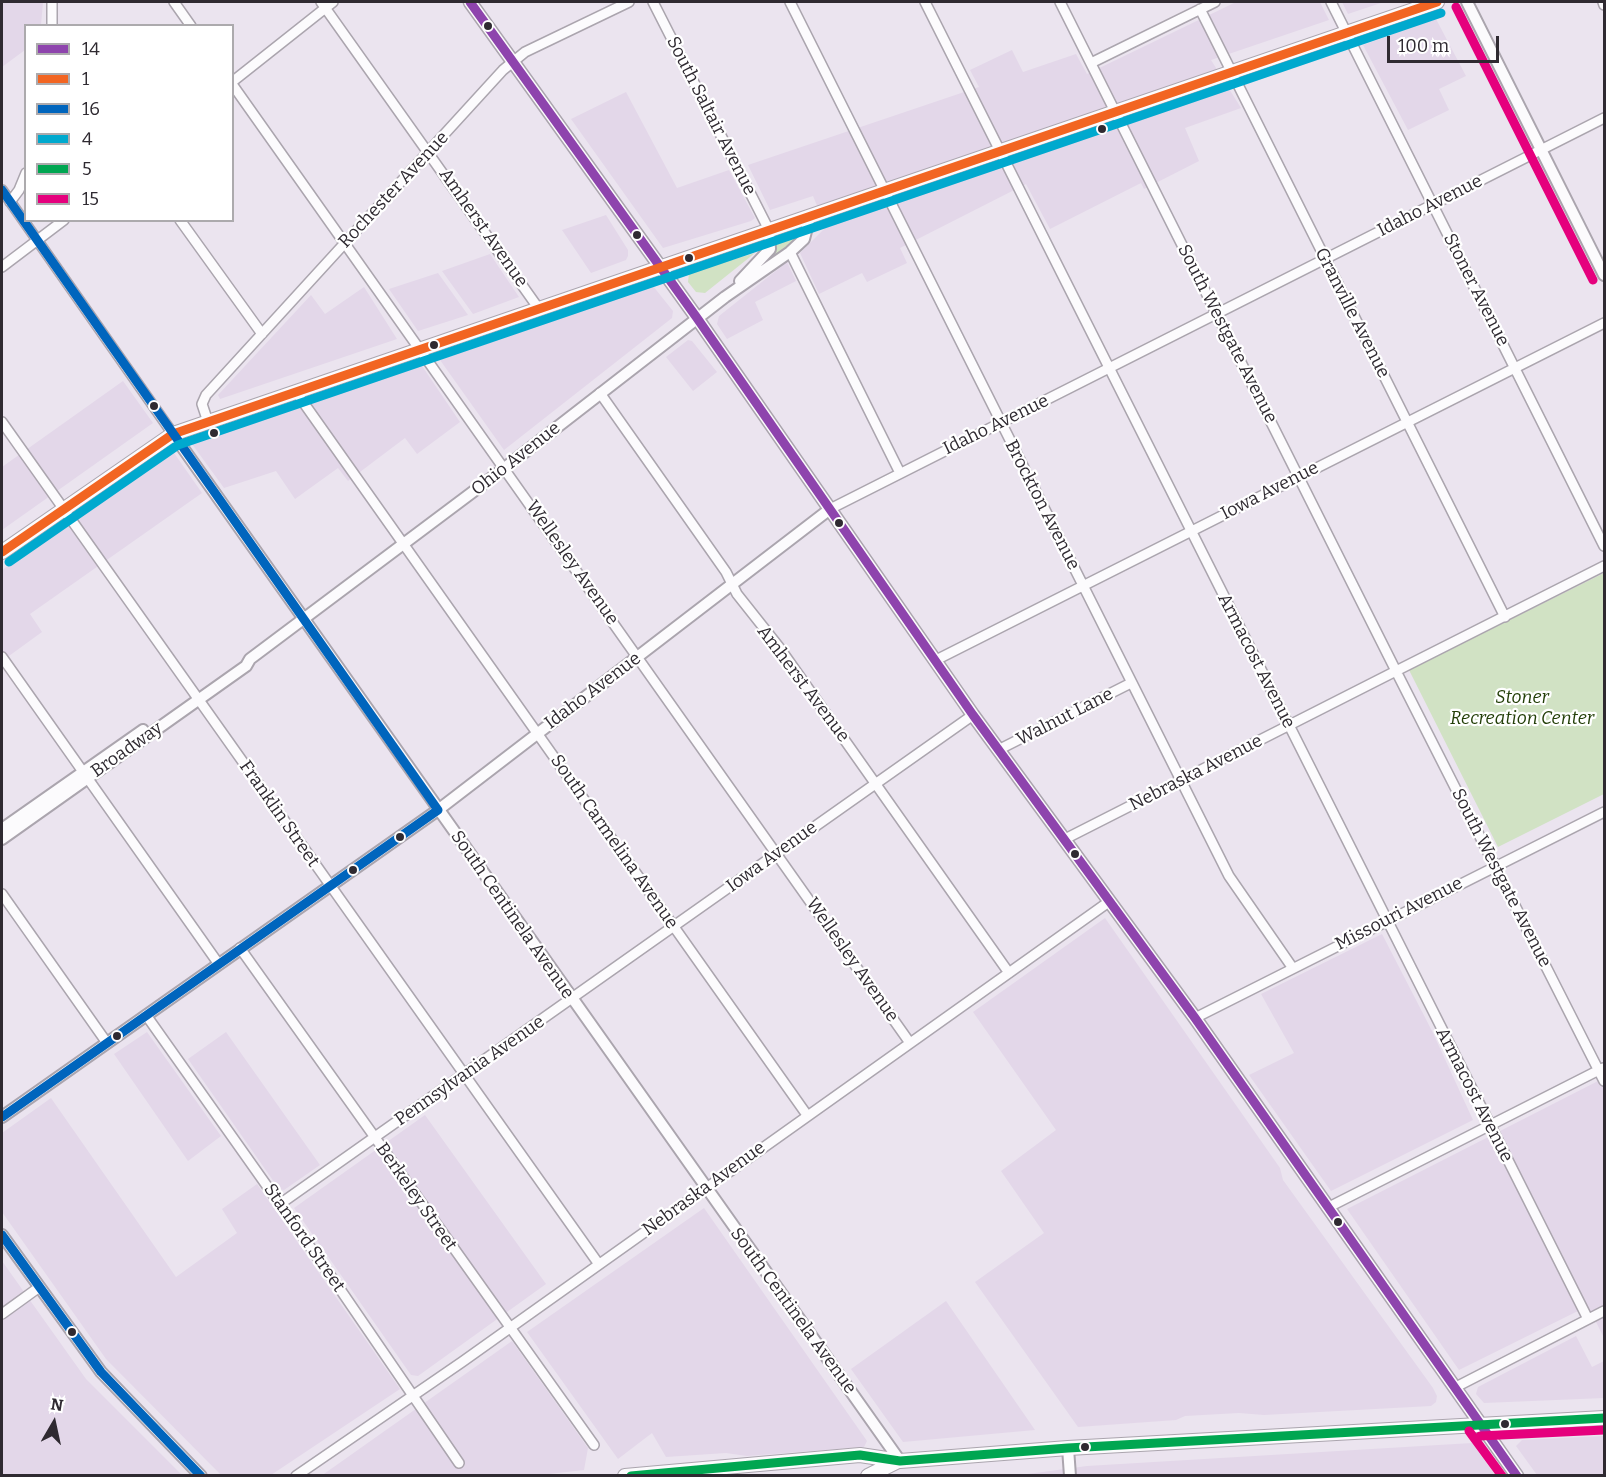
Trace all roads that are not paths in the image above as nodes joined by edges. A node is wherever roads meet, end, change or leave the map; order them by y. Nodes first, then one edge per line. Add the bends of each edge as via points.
1 (52, 2) edge
2 (174, 2) edge
3 (470, 2) edge
4 (629, 2) edge
5 (654, 2) edge
6 (790, 2) edge
7 (925, 2) edge
8 (1060, 2) edge
9 (1215, 2) edge
10 (1331, 2) edge
11 (1437, 2) edge
12 (1467, 2) edge
13 (326, 3) edge
14 (1200, 9) junction
15 (52, 24) edge
16 (190, 24) edge
17 (1346, 32) junction
18 (513, 60) junction
19 (1091, 63) junction
20 (1231, 72) junction
21 (234, 81) edge
22 (234, 86) edge
23 (1116, 111) junction
24 (1605, 118) edge
25 (429, 151) junction
26 (1000, 151) junction
27 (1542, 151) junction
28 (24, 178) edge
29 (2, 190) edge
30 (884, 190) junction
31 (10, 202) junction
32 (1434, 205) junction
33 (810, 216) junction
34 (62, 222) edge
35 (181, 222) edge
36 (769, 230) junction
37 (38, 242) junction
38 (344, 244) junction
39 (790, 252) junction
40 (1325, 259) junction
41 (2, 267) edge
42 (659, 268) junction
43 (1605, 275) edge
44 (725, 297) junction
45 (539, 309) junction
46 (1217, 314) junction
47 (697, 318) junction
48 (1605, 323) edge
49 (262, 334) junction
50 (419, 350) junction
51 (1516, 368) junction
52 (1108, 370) junction
53 (296, 392) junction
54 (600, 393) junction
55 (2, 422) edge
56 (208, 422) junction
57 (1001, 422) junction
58 (1407, 422) junction
59 (172, 434) junction
60 (505, 468) junction
61 (900, 473) junction
62 (1299, 477) junction
63 (62, 509) junction
64 (830, 509) junction
65 (1191, 531) junction
66 (404, 544) junction
67 (1605, 546) edge
68 (2, 552) edge
69 (1605, 566) edge
70 (732, 584) junction
71 (1083, 586) junction
72 (1505, 617) junction
73 (305, 620) junction
74 (639, 656) junction
75 (2, 657) edge
76 (936, 660) junction
77 (1396, 671) junction
78 (1131, 683) junction
79 (196, 697) junction
80 (973, 715) junction
81 (1288, 726) junction
82 (538, 733) junction
83 (998, 750) junction
84 (85, 775) junction
85 (1181, 781) junction
86 (876, 784) junction
87 (438, 810) junction
88 (1604, 813) edge
89 (2, 829) edge
90 (2, 839) edge
91 (1065, 839) junction
92 (776, 853) junction
93 (1495, 866) junction
94 (328, 885) junction
95 (2, 894) edge
96 (1110, 901) junction
97 (1386, 921) junction
98 (674, 927) junction
99 (240, 948) junction
100 (218, 963) junction
101 (1292, 967) junction
102 (1009, 973) junction
103 (571, 999) junction
104 (146, 1015) junction
105 (1195, 1018) junction
106 (107, 1042) junction
107 (909, 1043) junction
108 (1602, 1069) edge
109 (463, 1076) junction
110 (1605, 1081) edge
111 (807, 1115) junction
112 (2, 1117) edge
113 (1490, 1126) junction
114 (375, 1138) junction
115 (706, 1189) junction
116 (280, 1204) junction
117 (1327, 1208) junction
118 (2, 1235) edge
119 (598, 1263) junction
120 (38, 1288) junction
121 (1605, 1311) edge
122 (2, 1314) edge
123 (1588, 1319) junction
124 (510, 1328) junction
125 (1454, 1388) junction
126 (413, 1395) junction
127 (1605, 1418) edge
128 (1479, 1424) junction
129 (594, 1445) dead end
130 (1068, 1448) junction
131 (900, 1461) junction
132 (459, 1463) dead end
133 (201, 1476) edge
134 (296, 1476) edge
135 (625, 1476) edge
136 (868, 1476) edge
137 (1070, 1476) edge
138 (1518, 1476) edge

1 - 15 street
2 - 16 street
3 - 18 main road
4 - 18 street, Rochester Avenue
5 - 36 street, South Saltair Avenue
6 - 30 street, Brockton Avenue
7 - 26 street, Armacost Avenue
8 - 19 street, South Westgate Avenue
9 - 14 street
10 - 17 street, Stoner Avenue
11 - 17 main road
12 - 27 street
13 - 21 street
13 - 25 street, Amherst Avenue
14 - 19 street
14 - 20 street, Granville Avenue
17 - 20 main road
17 - 32 street, Stoner Avenue
18 - 25 street, Rochester Avenue
18 - 42 main road
19 - 23 street, South Westgate Avenue
20 - 23 main road
20 - 40 street, Granville Avenue
22 - 38 street, Wellesley Avenue
23 - 26 main road
23 - 46 street, South Westgate Avenue
24 - 27 street, Idaho Avenue
25 - 38 street, Rochester Avenue
25 - 45 street, Amherst Avenue
26 - 30 main road
26 - 52 street, Armacost Avenue
27 - 32 street, Idaho Avenue
27 - 43 street
28 - 31 street
29 - 31 street, South Centinela Avenue
30 - 33 main road
30 - 57 street, Brockton Avenue
31 - 37 street, South Centinela Avenue
32 - 40 street, Idaho Avenue
32 - 51 street, Stoner Avenue
33 - 36 main road
33 - 39 street, Ohio Avenue via 804,239
34 - 37 street
35 - 49 street
36 - 42 main road
36 - 44 street, Ohio Avenue via 770,249
37 - 41 street
37 - 59 street, South Centinela Avenue
38 - 49 street, Rochester Avenue
38 - 50 street, Wellesley Avenue
39 - 44 street, Ohio Avenue
39 - 61 street
40 - 46 street, Idaho Avenue
40 - 58 street, Granville Avenue
42 - 45 main road
42 - 47 main road
44 - 47 street, Ohio Avenue
45 - 50 main road
46 - 52 street, Idaho Avenue
46 - 62 street, South Westgate Avenue
47 - 54 street, Ohio Avenue
47 - 64 main road
48 - 51 street, Iowa Avenue
49 - 56 street, Rochester Avenue via 206,395 203,405
50 - 53 main road
50 - 60 street, Wellesley Avenue
51 - 58 street, Iowa Avenue
51 - 67 street, Stoner Avenue
52 - 57 street, Idaho Avenue
52 - 65 street, Armacost Avenue
53 - 56 main road
53 - 66 street, South Carmelina Avenue
54 - 60 street, Ohio Avenue
54 - 70 street, Amherst Avenue
55 - 63 street, Franklin Street
56 - 59 main road
57 - 61 street, Idaho Avenue
57 - 71 street, Brockton Avenue
58 - 62 street, Iowa Avenue
58 - 72 street, Granville Avenue
59 - 63 main road
59 - 73 street, South Centinela Avenue
60 - 66 street, Ohio Avenue
60 - 74 street, Wellesley Avenue
61 - 64 street, Idaho Avenue
62 - 65 street, Iowa Avenue
62 - 77 street, South Westgate Avenue
63 - 68 main road
63 - 79 street, Franklin Street
64 - 70 street, Idaho Avenue
64 - 76 main road
65 - 71 street, Iowa Avenue
65 - 81 street, Armacost Avenue
66 - 73 street, Ohio Avenue
66 - 82 street, South Carmelina Avenue
69 - 72 street, Nebraska Avenue
70 - 74 street, Idaho Avenue
70 - 86 street, Amherst Avenue
71 - 76 street, Iowa Avenue
71 - 78 street, Brockton Avenue
72 - 77 street, Nebraska Avenue
73 - 79 street, Broadway via 250,658 246,666
73 - 87 street, South Centinela Avenue
74 - 82 street, Idaho Avenue
74 - 92 street, Wellesley Avenue
75 - 84 street
76 - 80 main road
77 - 81 street, Nebraska Avenue
77 - 93 street, South Westgate Avenue
78 - 83 street, Walnut Lane
78 - 85 street, Brockton Avenue
79 - 84 street, Broadway
79 - 94 street, Franklin Street
80 - 83 main road
80 - 86 street, Iowa Avenue
81 - 85 street, Nebraska Avenue
81 - 97 street, Armacost Avenue
82 - 87 street, Idaho Avenue
82 - 98 street, South Carmelina Avenue
83 - 91 main road
84 - 89 street, Broadway
84 - 90 street, Broadway
84 - 100 street
85 - 91 street, Nebraska Avenue
85 - 101 street, Brockton Avenue via 1229,876
86 - 92 street, Iowa Avenue
86 - 102 street, Amherst Avenue
87 - 94 street, Idaho Avenue
87 - 103 street, South Centinela Avenue
88 - 93 street, Missouri Avenue
91 - 96 main road
92 - 98 street, Iowa Avenue
92 - 107 street, Wellesley Avenue
93 - 97 street, Missouri Avenue
93 - 108 street, South Westgate Avenue
94 - 99 street, Idaho Avenue
94 - 109 street, Franklin Street
95 - 106 street
96 - 102 street, Nebraska Avenue
96 - 105 main road
97 - 101 street, Missouri Avenue
97 - 113 street, Armacost Avenue
98 - 103 street, Iowa Avenue
98 - 111 street, South Carmelina Avenue
99 - 100 street, Idaho Avenue
99 - 114 street, Berkeley Street
100 - 104 street, Idaho Avenue
101 - 105 street, Missouri Avenue
102 - 107 street, Nebraska Avenue
103 - 109 street, Pennsylvania Avenue
103 - 115 street, South Centinela Avenue
104 - 106 street, Idaho Avenue
104 - 116 street, Stanford Street
105 - 117 main road
106 - 112 street, Idaho Avenue
107 - 111 street, Nebraska Avenue
108 - 110 street, South Westgate Avenue
108 - 113 street
109 - 114 street, Pennsylvania Avenue
109 - 119 street, Franklin Street
111 - 115 street, Nebraska Avenue
113 - 117 street
113 - 123 street, Armacost Avenue
114 - 116 street, Pennsylvania Avenue
114 - 124 street, Berkeley Street
115 - 119 street, Nebraska Avenue
115 - 131 street, South Centinela Avenue
116 - 126 street, Stanford Street
117 - 125 main road
118 - 120 street
119 - 124 street, Nebraska Avenue
120 - 122 street
120 - 133 street via 101,1372
121 - 123 street
123 - 125 street
124 - 126 street, Nebraska Avenue
124 - 129 street, Berkeley Street
125 - 128 main road
126 - 132 street, Stanford Street
126 - 134 street, Nebraska Avenue
127 - 128 main road
128 - 130 main road
128 - 138 main road
130 - 131 main road
130 - 137 street
131 - 135 main road via 860,1455
131 - 136 main road

